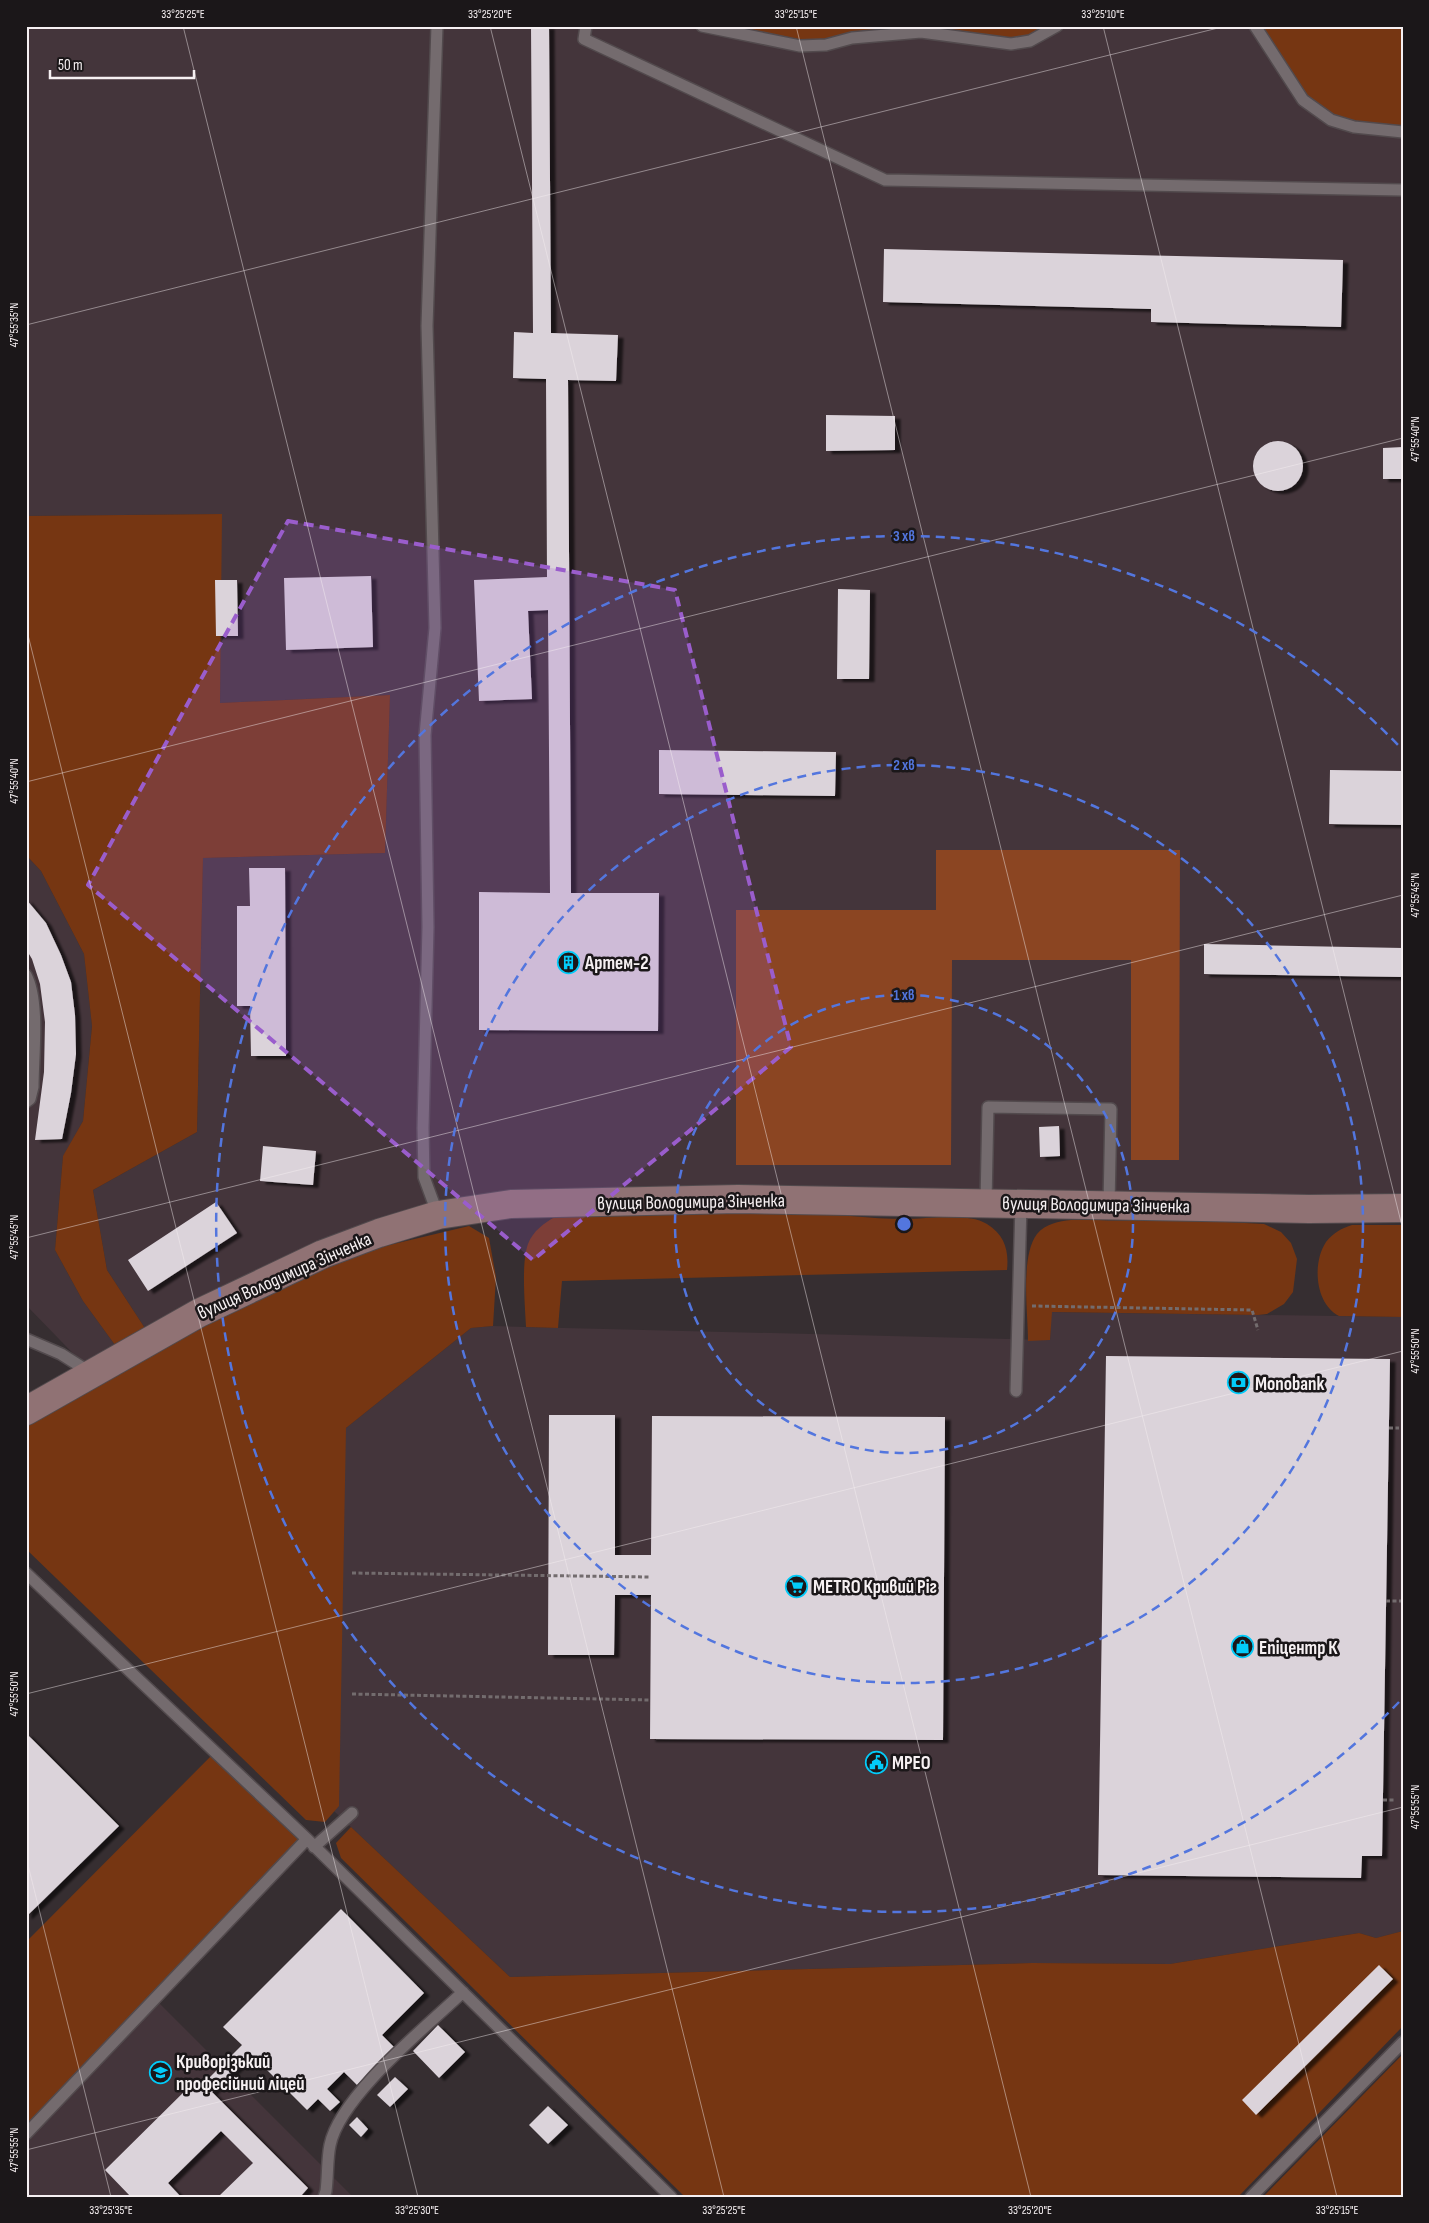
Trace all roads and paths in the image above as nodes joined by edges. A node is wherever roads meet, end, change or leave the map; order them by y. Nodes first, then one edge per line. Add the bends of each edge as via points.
1 (437, 26) edge
2 (586, 26) edge
3 (702, 26) edge
4 (1057, 26) edge
5 (1255, 26) edge
6 (1403, 132) edge
7 (1403, 190) edge
8 (28, 983) edge
9 (30, 1040) edge
10 (26, 1102) edge
11 (986, 1202) junction
12 (1020, 1203) junction
13 (1109, 1204) junction
14 (1403, 1208) edge
15 (438, 1215) junction
16 (1018, 1306) junction
17 (1258, 1330) dead end
18 (26, 1339) edge
19 (92, 1374) junction
20 (1016, 1391) dead end
21 (26, 1411) edge
22 (1389, 1428) dead end
23 (1399, 1428) dead end
24 (26, 1573) edge
25 (352, 1573) dead end
26 (651, 1577) dead end
27 (1386, 1601) dead end
28 (1403, 1601) edge
29 (352, 1694) dead end
30 (650, 1700) dead end
31 (1383, 1800) dead end
32 (1394, 1800) dead end
33 (352, 1812) dead end
34 (311, 1843) junction
35 (463, 1992) junction
36 (1403, 2042) edge
37 (26, 2134) edge
38 (324, 2197) edge
39 (672, 2197) edge
40 (1251, 2197) edge

1 - 15 lane via 427,326 435,628 425,735 428,927 423,1128 424,1177
2 - 7 lane via 584,39 885,180
3 - 4 lane via 800,46 921,32 1011,44 1030,41
5 - 6 lane via 1303,100 1331,120 1354,128
8 - 9 lane via 35,1017
9 - 10 lane via 33,1087
11 - 12 main road, вулиця Володимира Зінченка
11 - 13 lane via 988,1108 1111,1109
11 - 15 main road, вулиця Володимира Зінченка via 738,1199 521,1204
12 - 13 main road, вулиця Володимира Зінченка
12 - 16 lane
13 - 14 main road, вулиця Володимира Зінченка
15 - 19 main road, вулиця Володимира Зінченка via 323,1254 198,1313
16 - 17 path via 1252,1310
16 - 20 lane
18 - 19 lane via 61,1354
19 - 21 main road, вулиця Володимира Зінченка
22 - 23 path
24 - 34 lane
25 - 26 path
27 - 28 path
29 - 30 path
31 - 32 path
33 - 34 lane
34 - 35 lane
34 - 37 lane
35 - 38 lane via 387,2062 347,2108 330,2143
35 - 39 lane
36 - 40 lane

